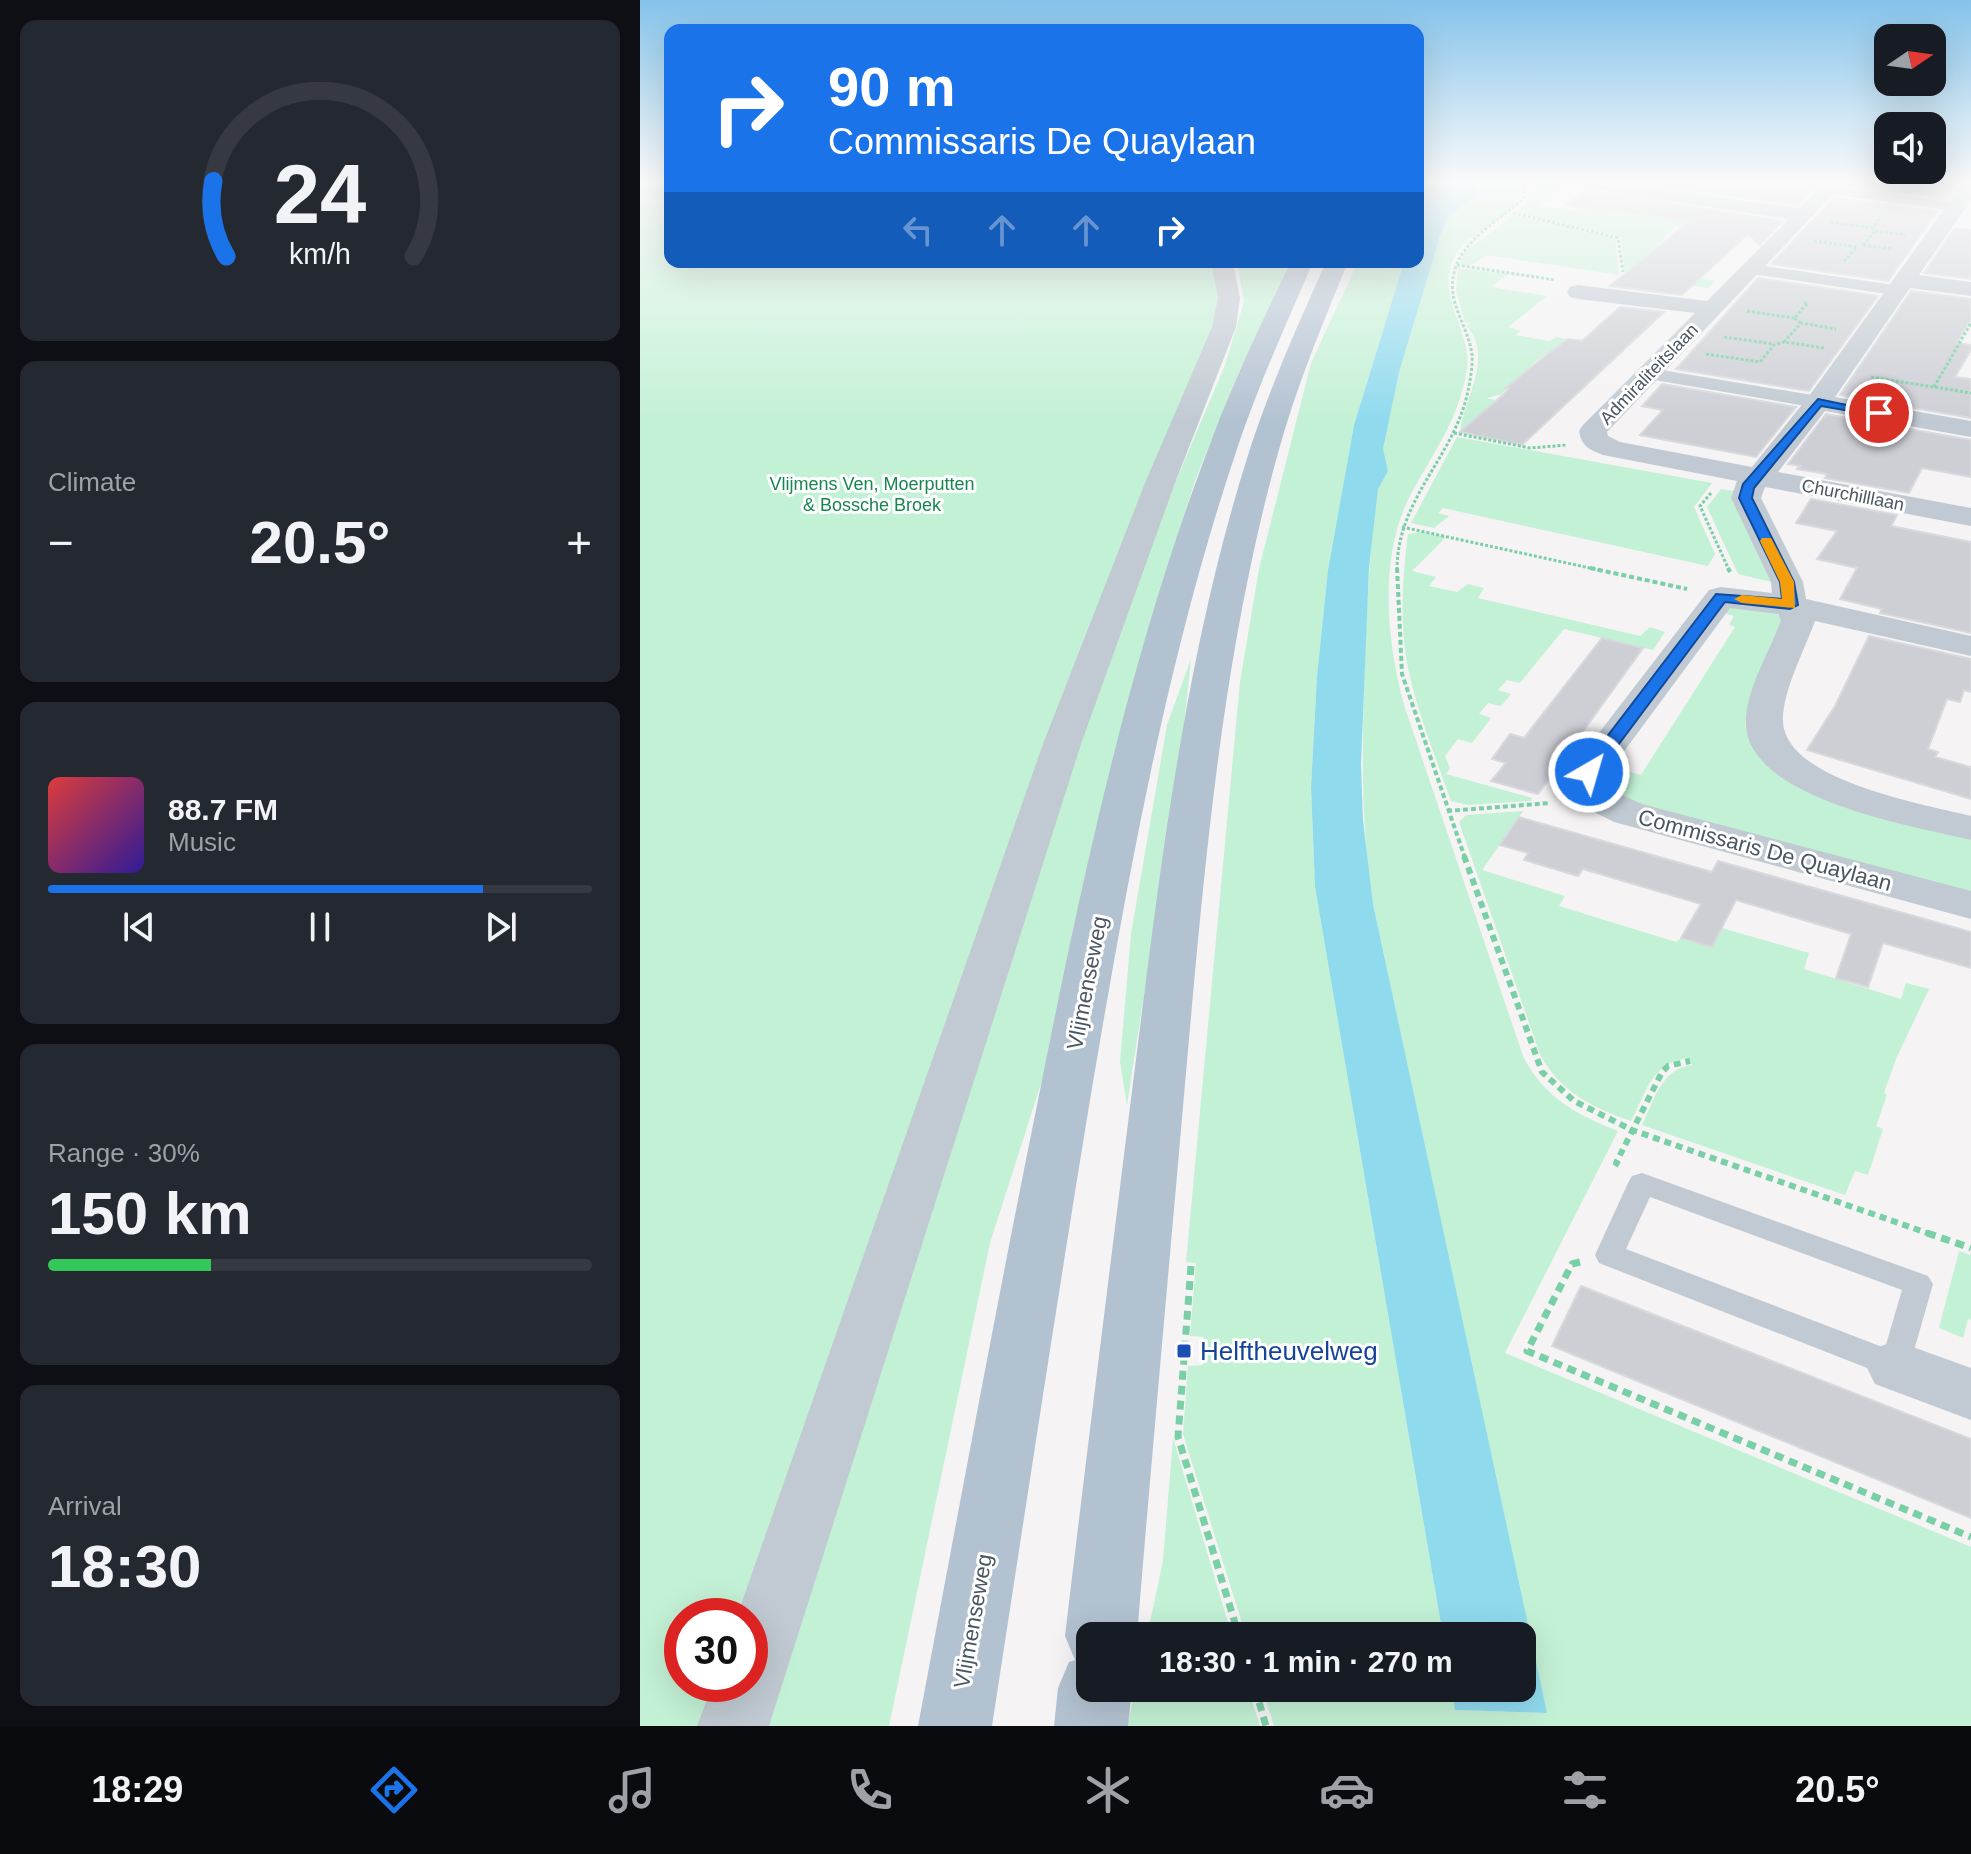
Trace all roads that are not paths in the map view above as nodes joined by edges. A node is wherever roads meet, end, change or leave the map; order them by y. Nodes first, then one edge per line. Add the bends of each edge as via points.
1 (1759, 261) edge
2 (1919, 261) edge
3 (1223, 268) edge
4 (1299, 268) edge
5 (1334, 268) edge
6 (1751, 269) junction
7 (1899, 285) junction
8 (1971, 289) edge
9 (1578, 292) dead end
10 (1712, 307) junction
11 (1650, 374) junction
12 (1818, 402) junction
13 (1971, 429) edge
14 (1595, 441) joint
15 (1744, 474) junction
16 (1971, 517) edge
17 (1790, 605) junction
18 (1971, 646) edge
19 (1971, 828) edge
20 (1971, 905) edge
21 (1896, 1366) junction
22 (1971, 1394) edge
23 (1102, 1622) edge
24 (768, 1623) edge
25 (742, 1702) edge
26 (1094, 1702) edge
27 (733, 1726) edge
28 (955, 1726) edge
29 (1091, 1726) edge

1 - 6 street, Admiraliteitslaan
2 - 7 street
3 - 24 street via 1229,298 1224,327 1062,744
4 - 28 main road, Vlijmenseweg via 1220,449 1155,664 1063,1104
5 - 23 main road via 1266,440 1213,656 1186,840
6 - 7 street
6 - 10 street, Admiraliteitslaan
7 - 8 street
7 - 12 street
9 - 10 street, Admiraliteitslaan
10 - 11 street, Admiraliteitslaan
11 - 12 street
11 - 14 street, Admiraliteitslaan via 1593,431
12 - 13 street
12 - 15 street
14 - 15 street, Churchilllaan
15 - 16 street, Churchilllaan
15 - 17 street via 1746,498 1787,582
17 - 18 street
17 - 19 street via 1798,620 1763,720 1766,743 1783,763 1827,788
17 - 20 street, Commissaris De Quaylaan via 1731,598 1589,772 1584,792 1628,813
21 - 21 lane via 1918,1284 1642,1183 1609,1255
21 - 22 street
25 - 27 street
26 - 29 main road

